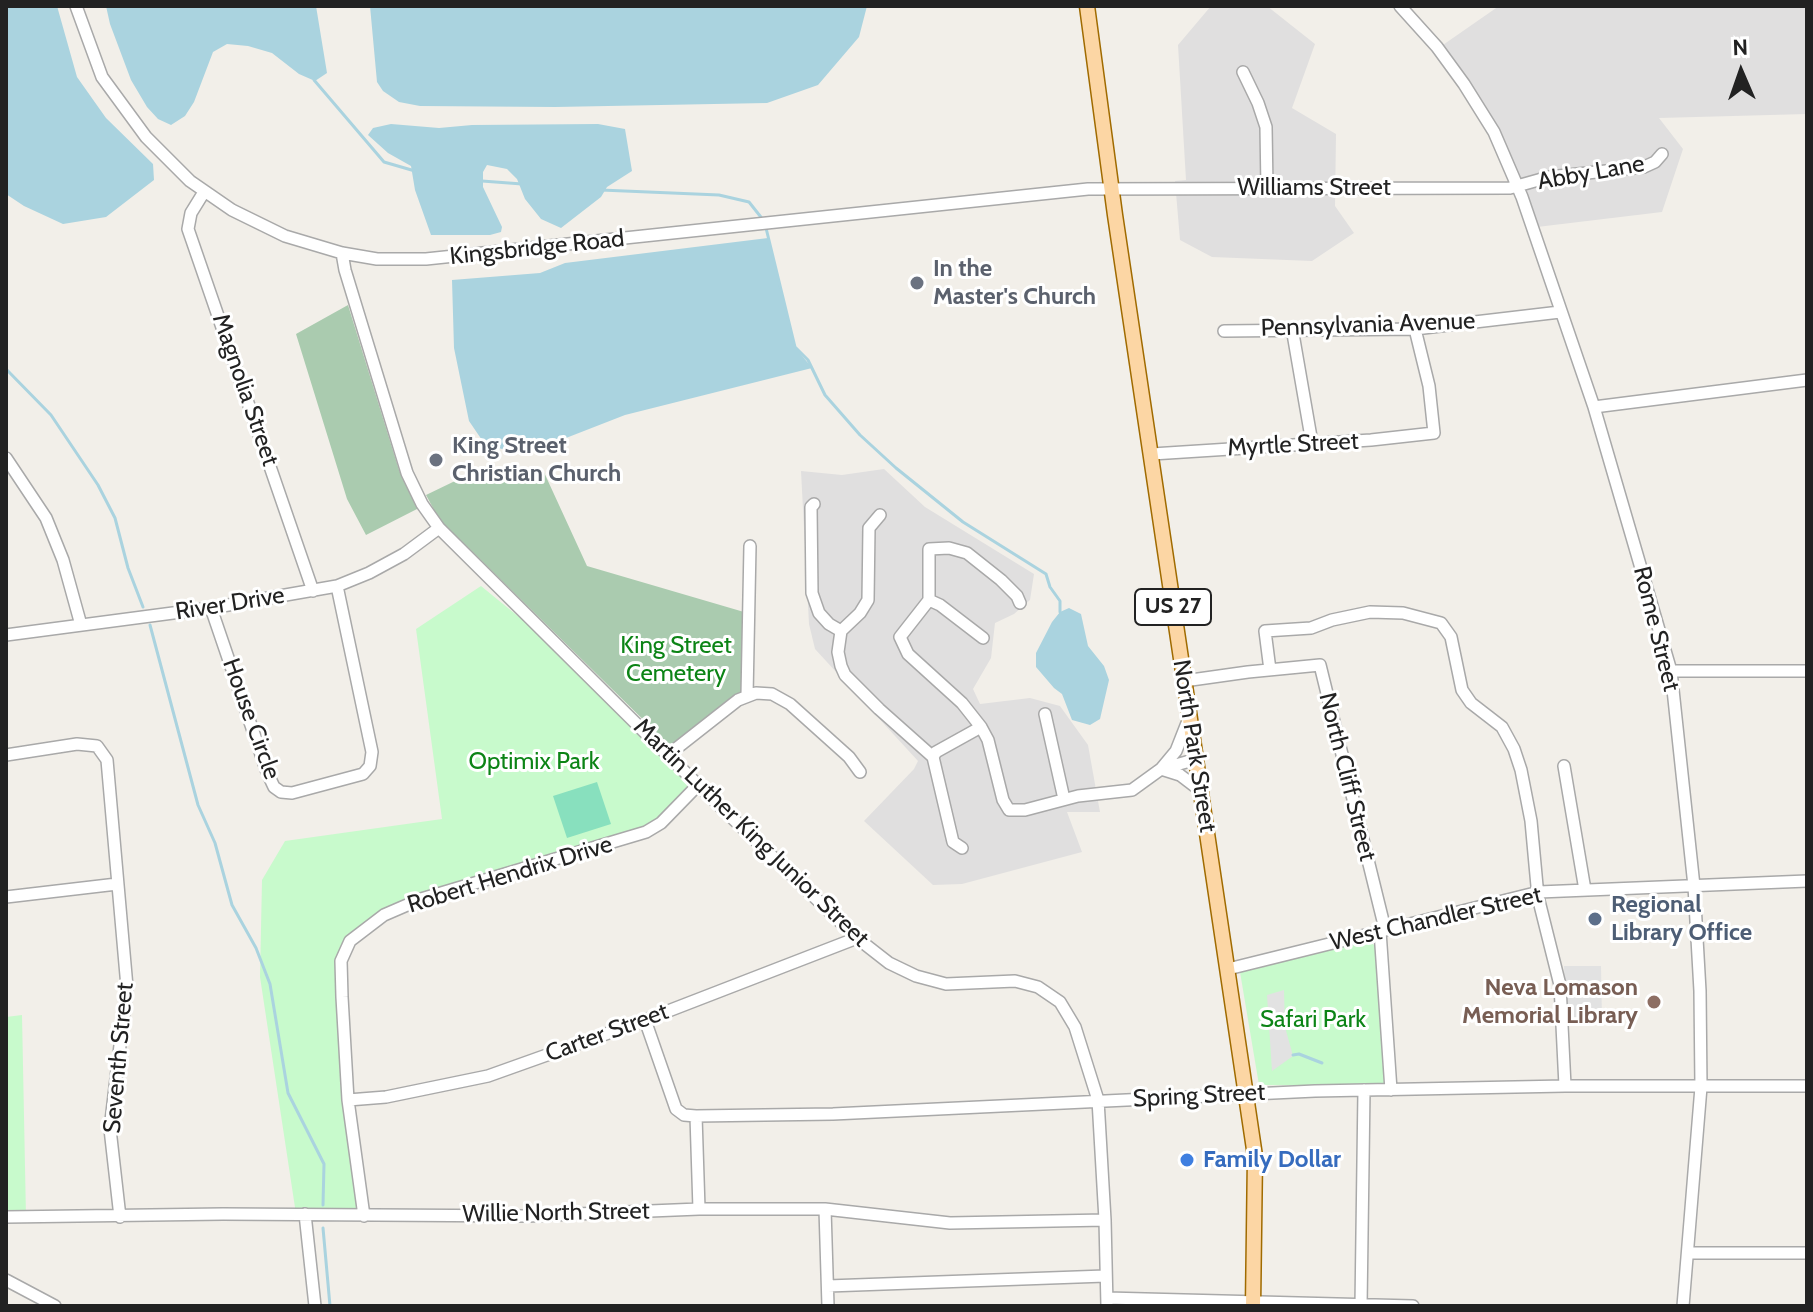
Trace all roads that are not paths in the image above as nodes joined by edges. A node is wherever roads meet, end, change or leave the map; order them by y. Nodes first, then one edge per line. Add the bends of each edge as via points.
1 (76, 6) edge
2 (1087, 6) edge
3 (1400, 6) edge
4 (1243, 72) dead end
5 (1662, 154) dead end
6 (1111, 188) junction
7 (1267, 188) junction
8 (1518, 188) junction
9 (204, 192) junction
10 (342, 253) junction
11 (1560, 312) junction
12 (1292, 328) junction
13 (1415, 329) junction
14 (1224, 331) dead end
15 (1807, 380) edge
16 (1594, 407) junction
17 (1312, 443) junction
18 (1152, 454) junction
19 (6, 458) edge
20 (814, 504) dead end
21 (880, 515) dead end
22 (439, 528) junction
23 (750, 546) dead end
24 (337, 586) junction
25 (313, 591) junction
26 (929, 600) junction
27 (1020, 603) dead end
28 (211, 608) junction
29 (81, 625) junction
30 (841, 631) junction
31 (6, 635) edge
32 (983, 638) dead end
33 (1270, 670) junction
34 (1671, 671) junction
35 (1807, 671) edge
36 (1184, 681) junction
37 (747, 696) junction
38 (1045, 714) dead end
39 (1189, 718) junction
40 (981, 727) junction
41 (6, 755) edge
42 (668, 755) junction
43 (933, 757) junction
44 (1197, 759) junction
45 (1564, 766) dead end
46 (1161, 769) junction
47 (860, 772) dead end
48 (698, 785) junction
49 (1201, 791) junction
50 (1064, 799) junction
51 (962, 848) dead end
52 (1807, 881) edge
53 (117, 884) junction
54 (1694, 886) junction
55 (1585, 890) junction
56 (1539, 892) junction
57 (6, 897) edge
58 (1383, 930) junction
59 (857, 938) junction
60 (1228, 969) junction
61 (645, 1020) junction
62 (1565, 1086) junction
63 (1807, 1086) edge
64 (1701, 1087) junction
65 (1364, 1090) junction
66 (1391, 1090) junction
67 (1246, 1093) junction
68 (348, 1100) junction
69 (1098, 1100) junction
70 (696, 1116) junction
71 (699, 1209) junction
72 (825, 1209) junction
73 (305, 1214) junction
74 (364, 1216) junction
75 (6, 1217) edge
76 (120, 1217) junction
77 (1105, 1220) junction
78 (1688, 1253) junction
79 (1807, 1253) edge
80 (1105, 1276) junction
81 (6, 1280) edge
82 (828, 1286) junction
83 (1107, 1302) edge
84 (1253, 1304) edge
85 (1361, 1305) edge
86 (55, 1306) edge
87 (315, 1306) edge
88 (828, 1306) edge
89 (1413, 1306) edge
90 (1683, 1306) edge

1 - 9 street, Kingsbridge Road via 102,77 146,137
2 - 6 main road, US 27
3 - 8 street, Rome Street via 1464,84 1494,132
4 - 7 street via 1266,127
5 - 8 street, Abby Lane via 1644,167 1549,177
6 - 7 street, Williams Street
6 - 10 street, Kingsbridge Road via 426,259
6 - 18 main road, North Park Street / US 27
7 - 8 street, Williams Street
8 - 11 street, Rome Street
9 - 10 street, Kingsbridge Road via 261,225
9 - 25 street, Magnolia Street via 188,229
10 - 22 street, Martin Luther King Junior Street via 407,473
11 - 13 street, Pennsylvania Avenue
11 - 16 street, Rome Street
12 - 13 street, Pennsylvania Avenue
12 - 14 street, Pennsylvania Avenue
12 - 17 street
13 - 17 street, Myrtle Street via 1434,433
15 - 16 street
16 - 34 street, Rome Street
17 - 18 street, Myrtle Street
18 - 36 main road, North Park Street / US 27
19 - 29 street via 46,518
20 - 30 street via 812,593 819,613
21 - 30 street via 869,528 868,600
22 - 24 street, River Drive via 404,554
22 - 42 street, Martin Luther King Junior Street
23 - 37 street
24 - 25 street, River Drive
24 - 28 street, House Circle via 372,752 370,766 363,774 292,793 274,787 267,772
25 - 28 street, River Drive
26 - 27 street via 929,549 949,548 967,553
26 - 32 street
26 - 40 street via 900,637 902,645
28 - 29 street, River Drive
29 - 31 street, River Drive
30 - 43 street via 838,652 845,675
33 - 36 street, North Cliff Street
33 - 56 street via 1265,631 1311,628 1370,612 1403,613 1441,623 1451,637 1462,690 1502,727 1514,749 1531,821
33 - 58 street, North Cliff Street via 1320,665
34 - 35 street
34 - 54 street, Rome Street
36 - 39 main road, North Park Street / US 27
37 - 42 street
37 - 47 street via 774,695 790,704
38 - 50 street
39 - 44 main road, North Park Street / US 27
39 - 46 street via 1176,751
40 - 43 street
40 - 50 street via 1009,810
41 - 53 street, Seventh Street via 97,746 107,760
42 - 48 street, Martin Luther King Junior Street
43 - 51 street via 953,842
44 - 46 street
44 - 49 main road, North Park Street / US 27
45 - 55 street
46 - 49 street
46 - 50 street via 1132,790
48 - 59 street, Martin Luther King Junior Street
48 - 68 street, Robert Hendrix Drive via 646,832 421,899 365,927 350,941 341,961
49 - 60 main road, North Park Street / US 27
52 - 54 street, West Chandler Street
53 - 57 street
53 - 76 street, Seventh Street via 127,987 110,1129
54 - 55 street, West Chandler Street
54 - 64 street, Rome Street
55 - 56 street, West Chandler Street
56 - 58 street, West Chandler Street
56 - 62 street via 1560,985
58 - 60 street, West Chandler Street
58 - 66 street, North Cliff Street
59 - 61 street, Carter Street
59 - 69 street, Martin Luther King Junior Street via 916,976 946,984 1015,981 1038,987 1060,1002 1075,1027
60 - 67 main road, North Park Street / US 27
61 - 68 street, Carter Street via 488,1076
61 - 70 street via 676,1109
62 - 64 street, Spring Street
62 - 66 street, Spring Street
63 - 64 street, Spring Street
64 - 78 street, Rome Street
65 - 66 street, Spring Street
65 - 67 street, Spring Street
65 - 85 street
67 - 69 street, Spring Street
67 - 84 main road, North Park Street / US 27 via 1255,1156
68 - 74 street, Robert Hendrix Drive
69 - 70 street, Spring Street
69 - 77 street, Martin Luther King Junior Street
70 - 71 street
71 - 72 street, Willie North Street
71 - 74 street, Willie North Street
72 - 77 street, Willie North Street via 950,1223
72 - 82 street
73 - 74 street, Willie North Street
73 - 76 street, Willie North Street
73 - 87 street
75 - 76 street, Willie North Street
77 - 80 street, Martin Luther King Junior Street
78 - 79 street
78 - 90 street, Rome Street
80 - 82 street
80 - 83 street, Martin Luther King Junior Street
81 - 86 street
82 - 88 street
83 - 84 street
84 - 85 street
85 - 89 street

